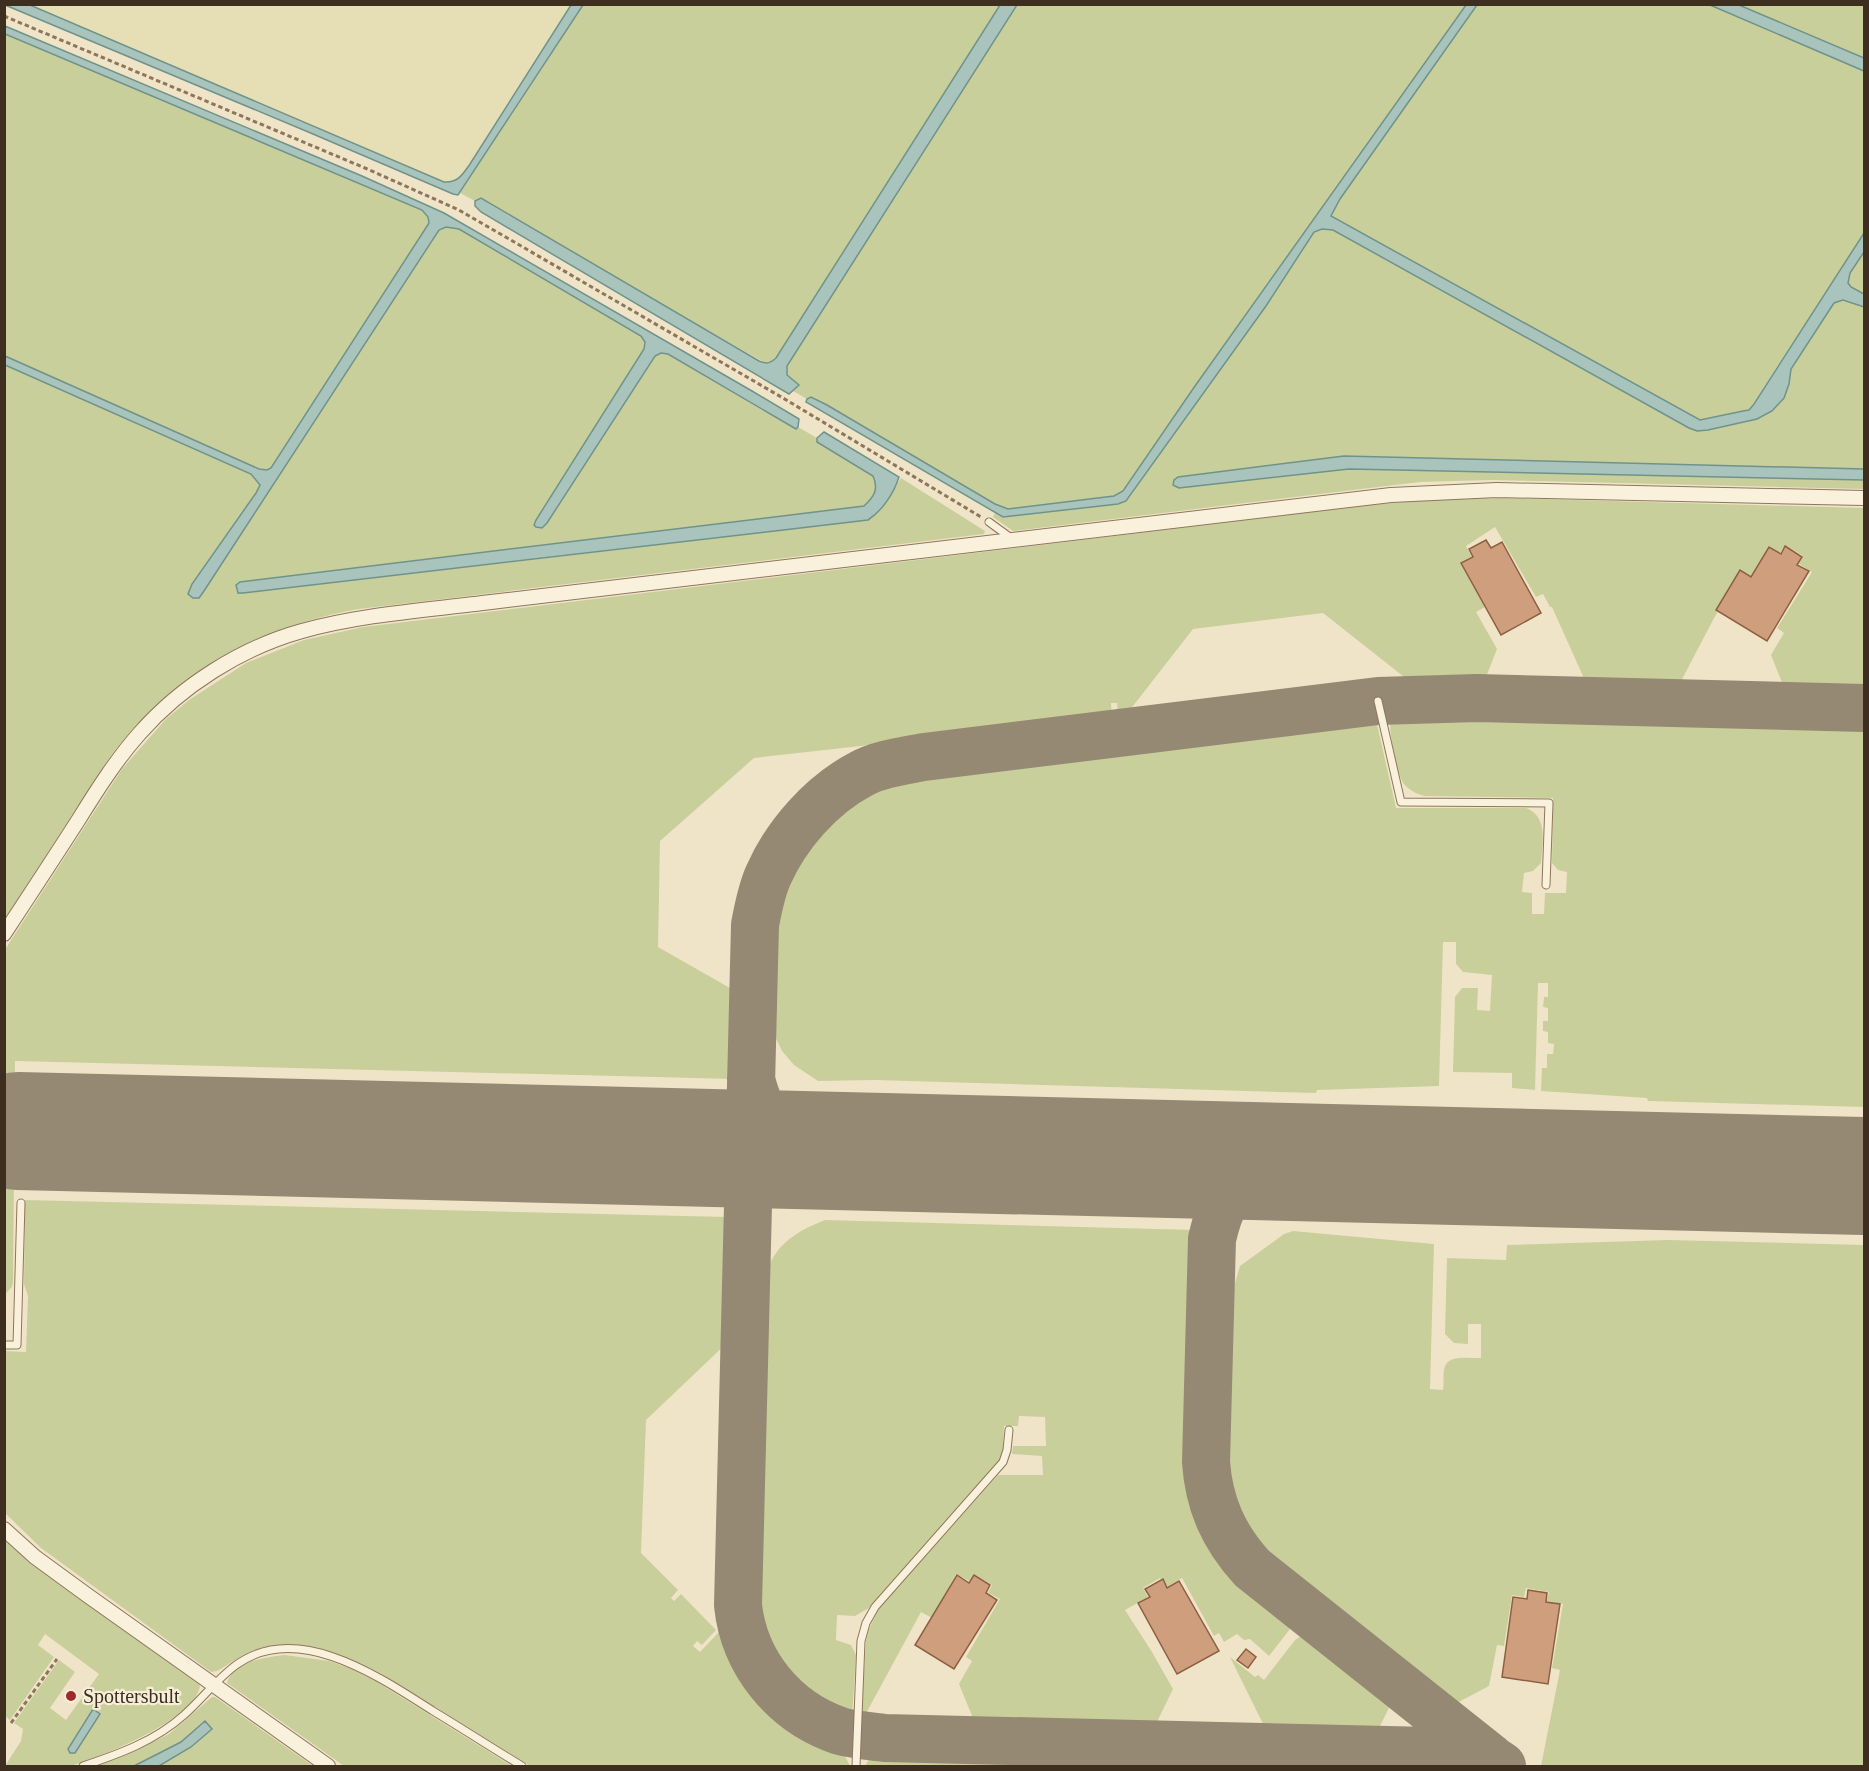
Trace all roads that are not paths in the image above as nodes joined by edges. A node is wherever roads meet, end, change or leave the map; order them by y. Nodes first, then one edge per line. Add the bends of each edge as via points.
1 (1864, 498) edge
2 (989, 522) road end
3 (1013, 540) junction
4 (1378, 701) dead end
5 (1546, 885) dead end
6 (4, 934) edge
7 (21, 1203) dead end
8 (4, 1345) edge
9 (1009, 1430) dead end
10 (4, 1529) edge
11 (213, 1685) junction
12 (83, 1767) edge
13 (328, 1767) edge
14 (522, 1767) edge
15 (856, 1767) edge

1 - 3 street via 1438,492
2 - 3 lane
3 - 6 street via 342,621 267,644 183,692 139,734 115,764
4 - 5 lane via 1401,802 1549,803
7 - 8 lane via 17,1346
9 - 15 lane via 1003,1462 875,1607 866,1623 860,1648
10 - 11 street via 35,1557
11 - 12 lane via 164,1731
11 - 13 street
11 - 14 lane via 239,1662 265,1652 297,1650 331,1655 380,1677

